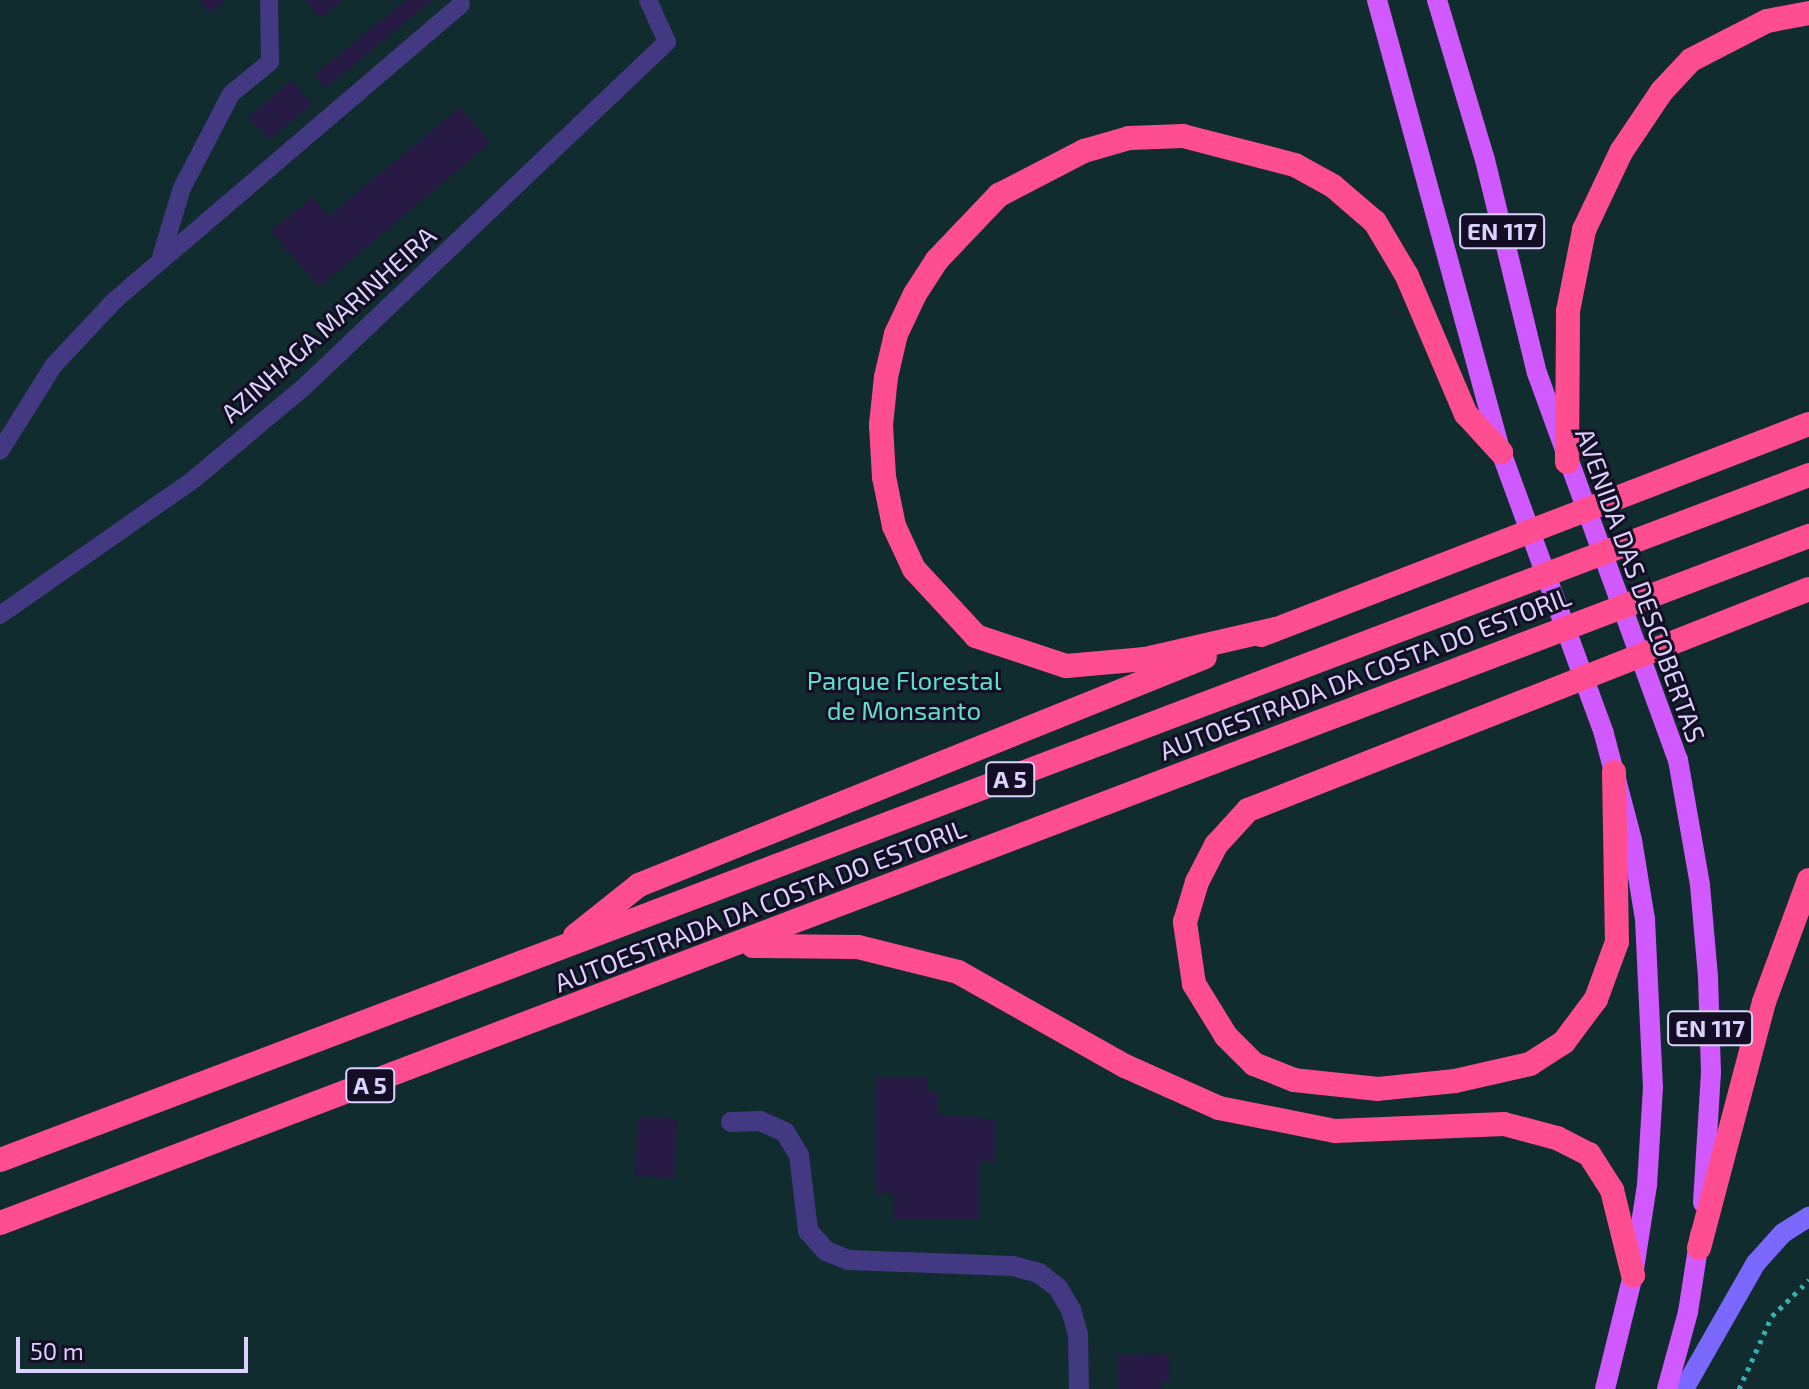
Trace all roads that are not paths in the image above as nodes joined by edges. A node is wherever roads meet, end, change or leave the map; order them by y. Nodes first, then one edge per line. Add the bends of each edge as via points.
1 (269, 0) edge
2 (648, 0) edge
3 (1377, 0) edge
4 (1437, 0) edge
5 (461, 5) dead end
6 (1809, 13) edge
7 (160, 260) junction
8 (1809, 424) edge
9 (0, 451) edge
10 (1501, 452) junction
11 (1567, 462) junction
12 (1809, 475) edge
13 (1809, 536) edge
14 (1809, 589) edge
15 (0, 615) edge
16 (1275, 629) junction
17 (1614, 772) junction
18 (1809, 880) edge
19 (739, 946) junction
20 (554, 952) junction
21 (731, 1122) dead end
22 (0, 1160) edge
23 (1809, 1217) edge
24 (0, 1223) edge
25 (1699, 1248) junction
26 (1633, 1275) junction
27 (1079, 1389) edge
28 (1605, 1389) edge
29 (1667, 1389) edge
30 (1684, 1389) edge

1 - 7 lane via 270,62 231,94 182,188
2 - 15 lane, AZINHAGA MARINHEIRA via 667,42 303,388 194,479
3 - 10 main road
4 - 11 main road, AVENIDA DAS DESCOBERTAS / EN 117 via 1485,160 1537,373
5 - 7 lane
6 - 11 highway via 1767,21 1691,60 1662,91 1621,152 1584,230 1568,311
7 - 9 lane via 54,365
8 - 16 highway
10 - 16 highway via 1466,414 1407,276 1375,222 1333,186 1295,165 1183,136 1129,138 1084,151 999,195 937,260 915,294 896,334 886,377 881,425 884,477 894,526 914,569 976,636 1066,666 1145,659
10 - 17 main road
11 - 25 main road, AVENIDA DAS DESCOBERTAS / EN 117 via 1664,711 1688,809 1702,900 1711,1056
12 - 20 highway, AUTOESTRADA DA COSTA DO ESTORIL / A 5
13 - 19 highway, AUTOESTRADA DA COSTA DO ESTORIL / A 5 via 1481,656
14 - 17 highway via 1248,810 1216,845 1197,882 1185,922 1194,984 1226,1036 1254,1064 1294,1080 1378,1089 1455,1081 1530,1064 1564,1042 1596,999 1617,942
16 - 20 highway via 639,885
17 - 26 main road via 1632,840 1651,990 1652,1101
18 - 25 highway via 1764,1002
19 - 24 highway, AUTOESTRADA DA COSTA DO ESTORIL / A 5
19 - 26 highway via 858,947 958,972 1125,1066 1219,1108 1335,1131 1504,1124 1557,1138 1589,1154 1612,1190
20 - 22 highway, AUTOESTRADA DA COSTA DO ESTORIL / A 5
21 - 27 street via 760,1121 785,1132 799,1155 808,1231 826,1251 848,1260 1013,1266 1039,1273 1058,1288 1078,1334
23 - 30 street via 1783,1233 1756,1263
25 - 29 main road, AVENIDA DAS DESCOBERTAS / EN 117
26 - 28 main road

